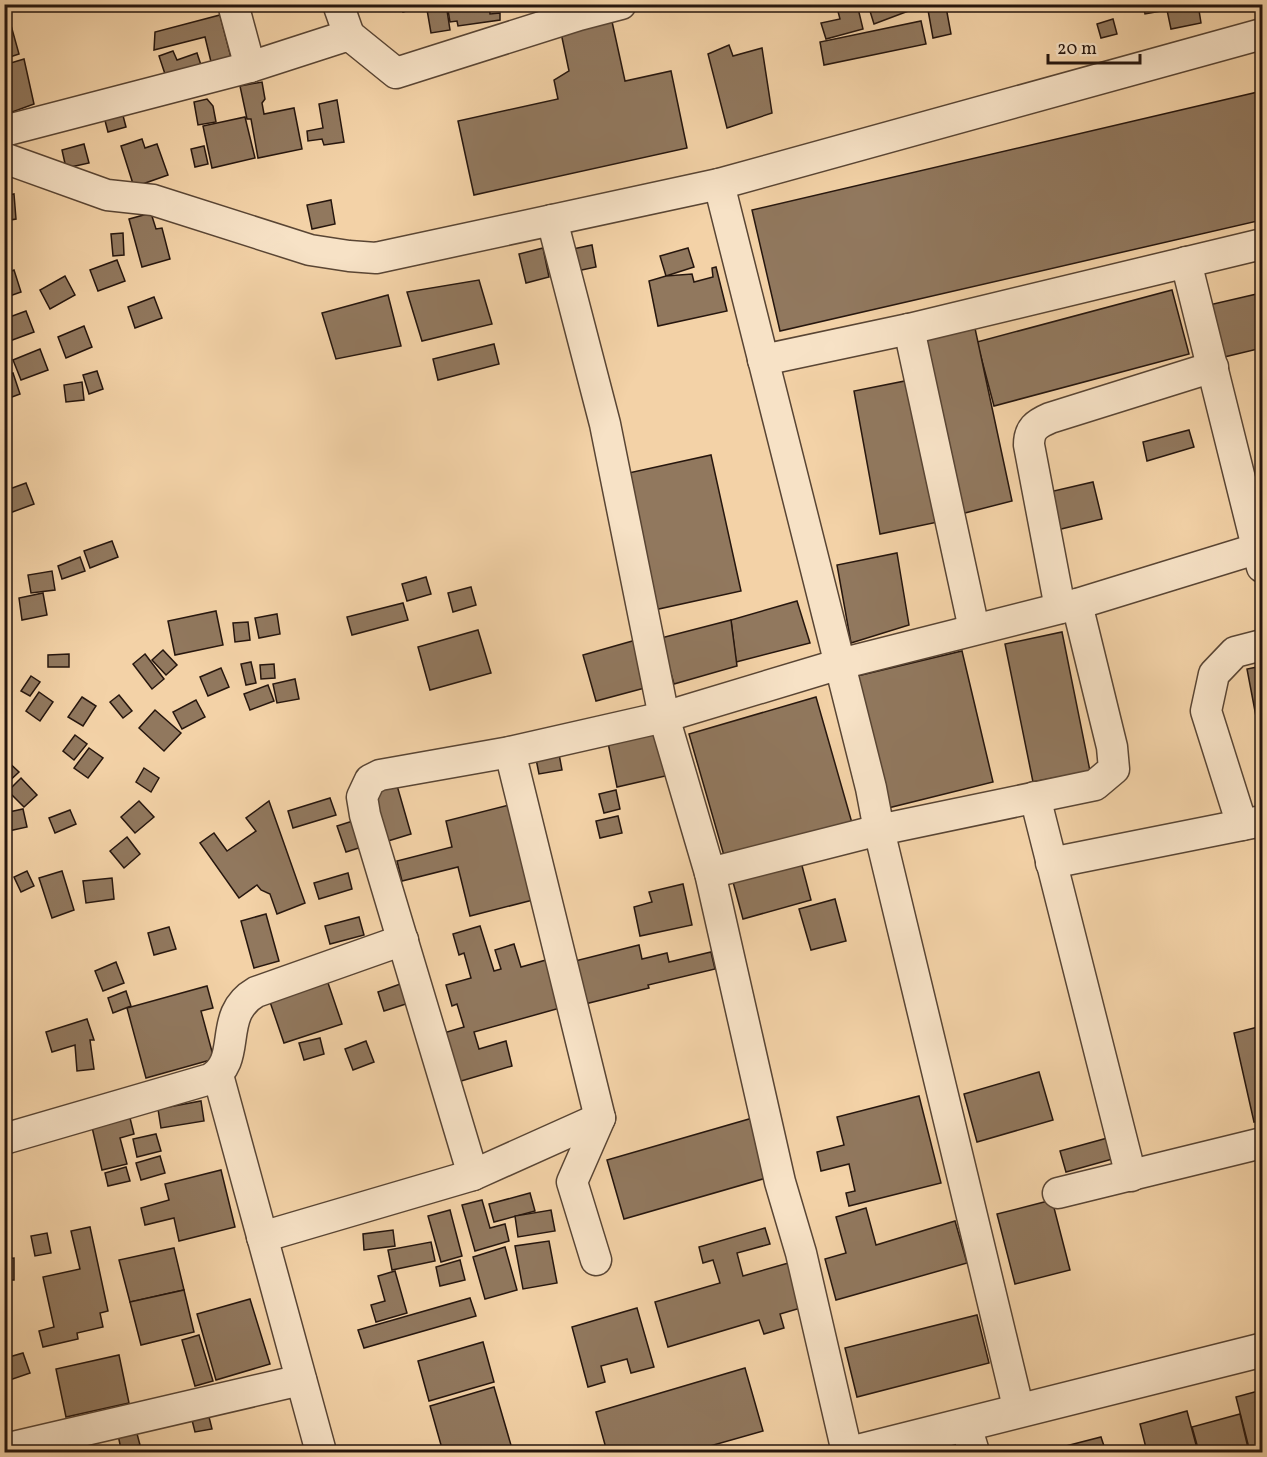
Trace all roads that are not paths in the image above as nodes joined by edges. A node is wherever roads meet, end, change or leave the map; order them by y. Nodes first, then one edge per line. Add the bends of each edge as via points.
1 (232, 4) edge
2 (338, 4) edge
3 (621, 4) edge
4 (1263, 34) edge
5 (349, 35) junction
6 (250, 67) junction
7 (4, 131) edge
8 (4, 158) edge
9 (719, 184) junction
10 (552, 220) junction
11 (1263, 244) edge
12 (1186, 262) junction
13 (909, 329) junction
14 (763, 360) junction
15 (1213, 367) junction
16 (1261, 558) edge
17 (1069, 606) junction
18 (974, 628) junction
19 (1263, 645) edge
20 (840, 664) junction
21 (664, 717) junction
22 (510, 752) junction
23 (1035, 797) junction
24 (1252, 823) edge
25 (879, 830) junction
26 (1051, 863) junction
27 (710, 873) junction
28 (403, 940) junction
29 (218, 1075) junction
30 (600, 1118) junction
31 (4, 1138) edge
32 (1263, 1143) edge
33 (473, 1175) junction
34 (1131, 1176) junction
35 (1058, 1193) dead end
36 (262, 1237) junction
37 (596, 1260) dead end
38 (1263, 1350) edge
39 (301, 1380) junction
40 (1019, 1411) junction
41 (970, 1439) edge
42 (4, 1449) edge
43 (321, 1452) edge
44 (847, 1452) edge
45 (856, 1452) edge

1 - 6 street
2 - 5 street
3 - 5 street via 396,73
4 - 9 street
5 - 6 street
6 - 7 street
8 - 10 street via 107,195 153,200 310,250 349,256 376,258
9 - 10 street
9 - 14 street
10 - 21 street via 605,424
11 - 12 street
12 - 13 street
12 - 15 street
13 - 14 street
13 - 18 street
14 - 20 street
15 - 16 street
15 - 17 street via 1050,418 1032,431 1029,445
16 - 17 street
17 - 18 street
17 - 23 street via 1112,747 1114,769 1095,785
18 - 20 street
19 - 24 street via 1235,652 1214,674 1206,711
20 - 21 street
20 - 25 street
21 - 22 street
21 - 27 street
22 - 28 street via 370,780 362,797 365,814
22 - 30 street
23 - 25 street
23 - 26 street
24 - 26 street
25 - 27 street
25 - 40 street
26 - 34 street
27 - 44 street via 780,1182 801,1253
28 - 29 street via 246,998 238,1006 224,1068
28 - 33 street
29 - 31 street
29 - 36 street
30 - 33 street
30 - 37 street via 572,1182
32 - 34 street
33 - 36 street
34 - 35 street
36 - 39 street
38 - 40 street
39 - 42 street
39 - 43 street
40 - 41 street
41 - 45 street

